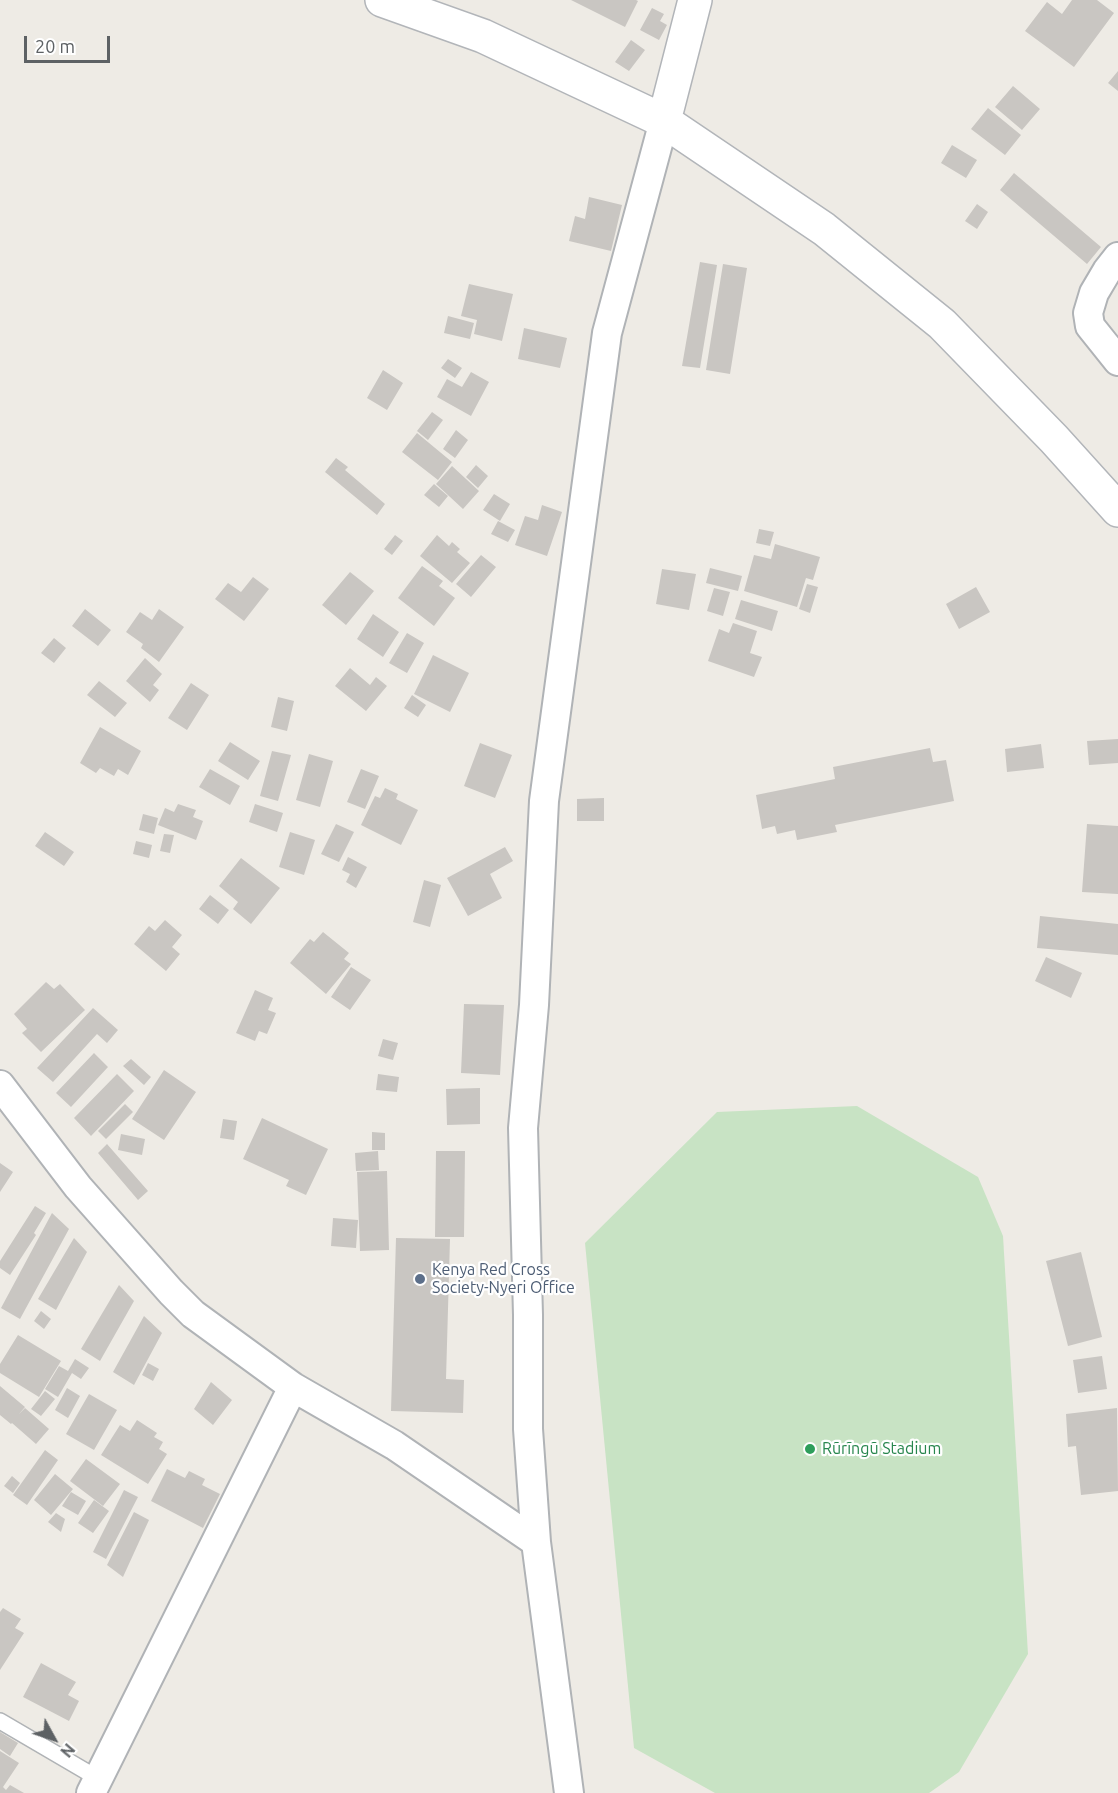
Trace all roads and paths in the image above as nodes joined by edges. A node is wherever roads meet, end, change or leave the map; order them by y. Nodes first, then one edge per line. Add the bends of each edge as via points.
1 (382, 0) edge
2 (695, 0) edge
3 (664, 122) junction
4 (1118, 257) edge
5 (1118, 361) edge
6 (1118, 510) edge
7 (0, 1085) edge
8 (293, 1386) junction
9 (536, 1542) junction
10 (0, 1721) edge
11 (95, 1786) edge
12 (569, 1793) edge

1 - 3 main road via 483,36
2 - 3 main road
3 - 6 main road via 824,228 942,324
3 - 9 street via 607,333 544,801 534,1005 523,1128 528,1429
4 - 5 street via 1094,293 1088,313 1090,326
7 - 8 street via 78,1187 171,1292 193,1314
8 - 9 street via 394,1444
8 - 11 street
9 - 12 street
10 - 11 lane

